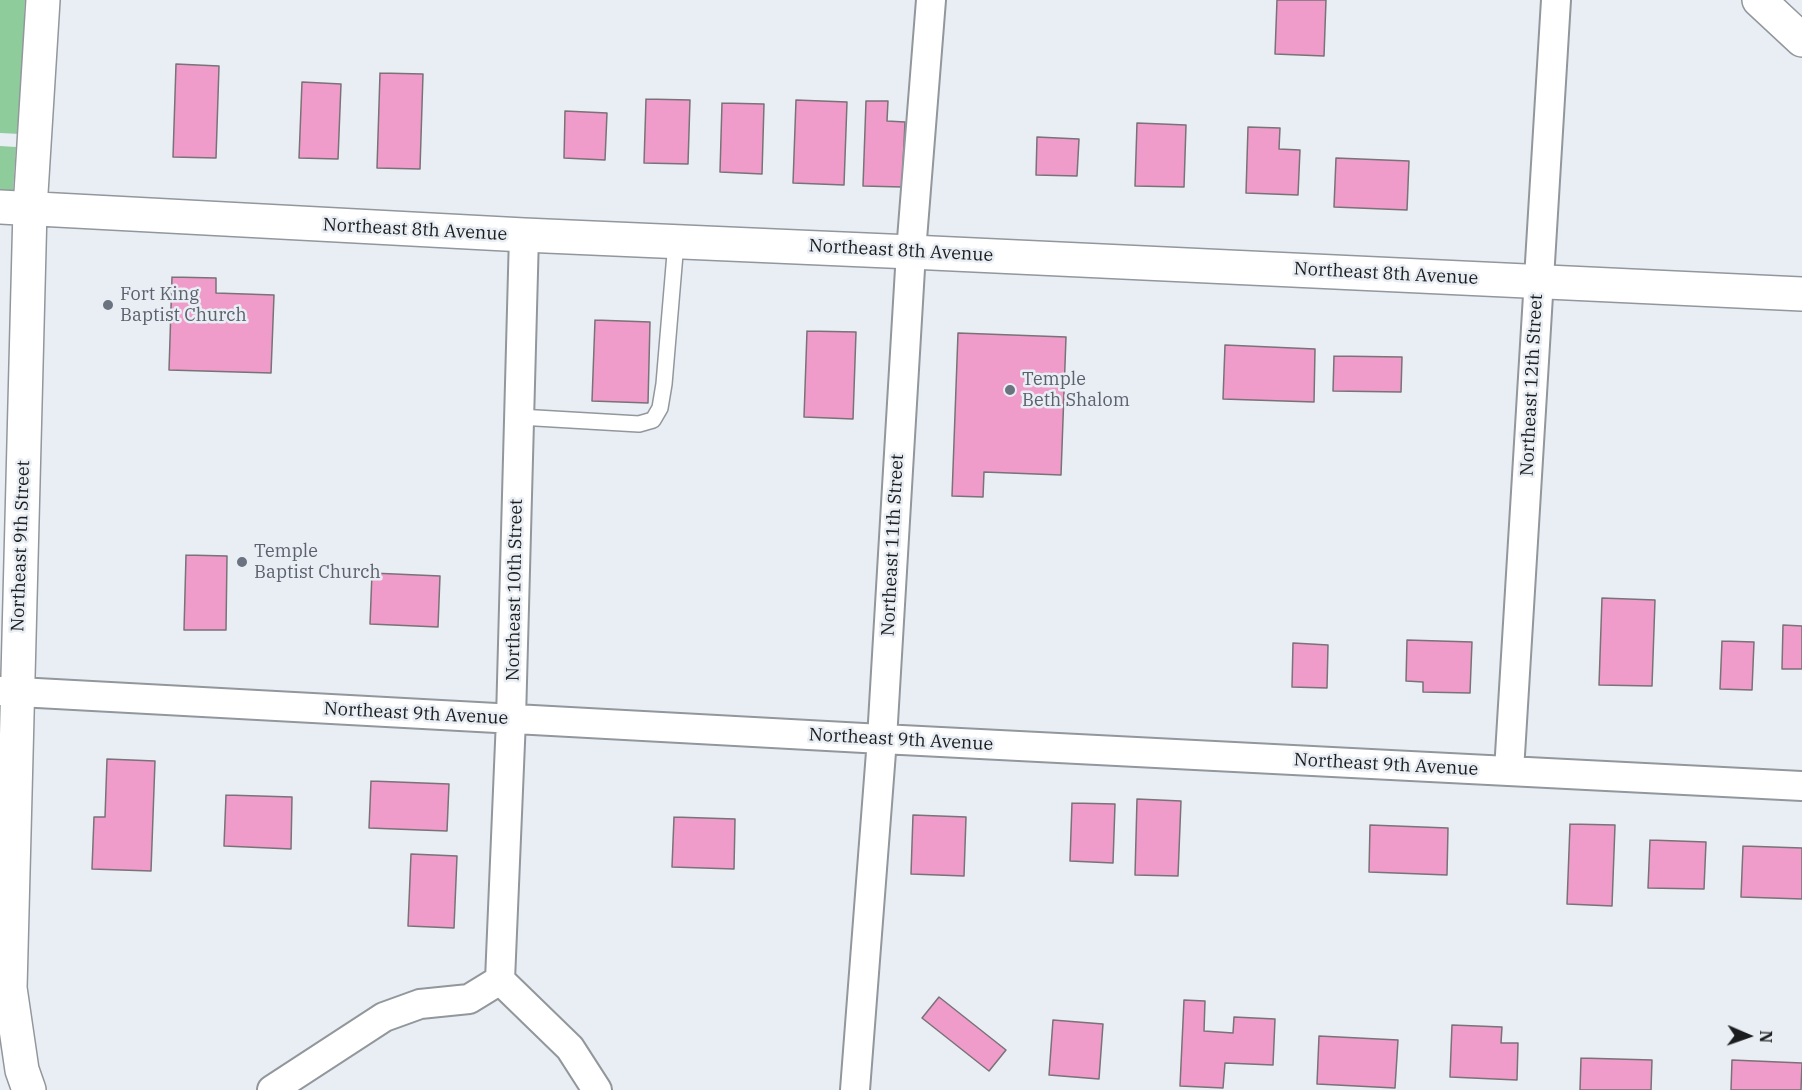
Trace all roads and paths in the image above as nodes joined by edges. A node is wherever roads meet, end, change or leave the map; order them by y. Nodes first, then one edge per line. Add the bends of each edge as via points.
1 (43, 0) edge
2 (931, 0) edge
3 (1556, 0) edge
4 (1759, 0) edge
5 (1802, 40) edge
6 (15, 208) edge
7 (524, 235) junction
8 (676, 242) junction
9 (911, 252) junction
10 (1538, 282) junction
11 (1802, 294) edge
12 (519, 417) junction
13 (8, 691) edge
14 (512, 719) junction
15 (882, 739) junction
16 (1509, 771) junction
17 (1802, 786) edge
18 (500, 980) junction
19 (29, 1090) edge
20 (272, 1090) edge
21 (597, 1090) edge
22 (855, 1090) edge

1 - 6 main road, Northeast 9th Street
2 - 9 street, Northeast 11th Street
3 - 10 street, Northeast 12th Street
4 - 5 main road
6 - 7 main road, Northeast 8th Avenue
6 - 13 main road, Northeast 9th Street
7 - 8 main road, Northeast 8th Avenue
7 - 12 street, Northeast 10th Street
8 - 9 main road, Northeast 8th Avenue
8 - 12 lane via 664,384 660,408 653,420 639,424
9 - 10 main road, Northeast 8th Avenue
9 - 15 street, Northeast 11th Street
10 - 11 main road, Northeast 8th Avenue
10 - 16 street, Northeast 12th Street
12 - 14 street, Northeast 10th Street
13 - 14 street, Northeast 9th Avenue
13 - 19 main road, Northeast 9th Street via 10,988 22,1070
14 - 15 street, Northeast 9th Avenue
14 - 18 street, Northeast 10th Street
15 - 16 street, Northeast 9th Avenue
15 - 22 street, Northeast 11th Street
16 - 17 street, Northeast 9th Avenue
18 - 20 street via 468,999 420,1004 384,1017
18 - 21 street via 570,1048

